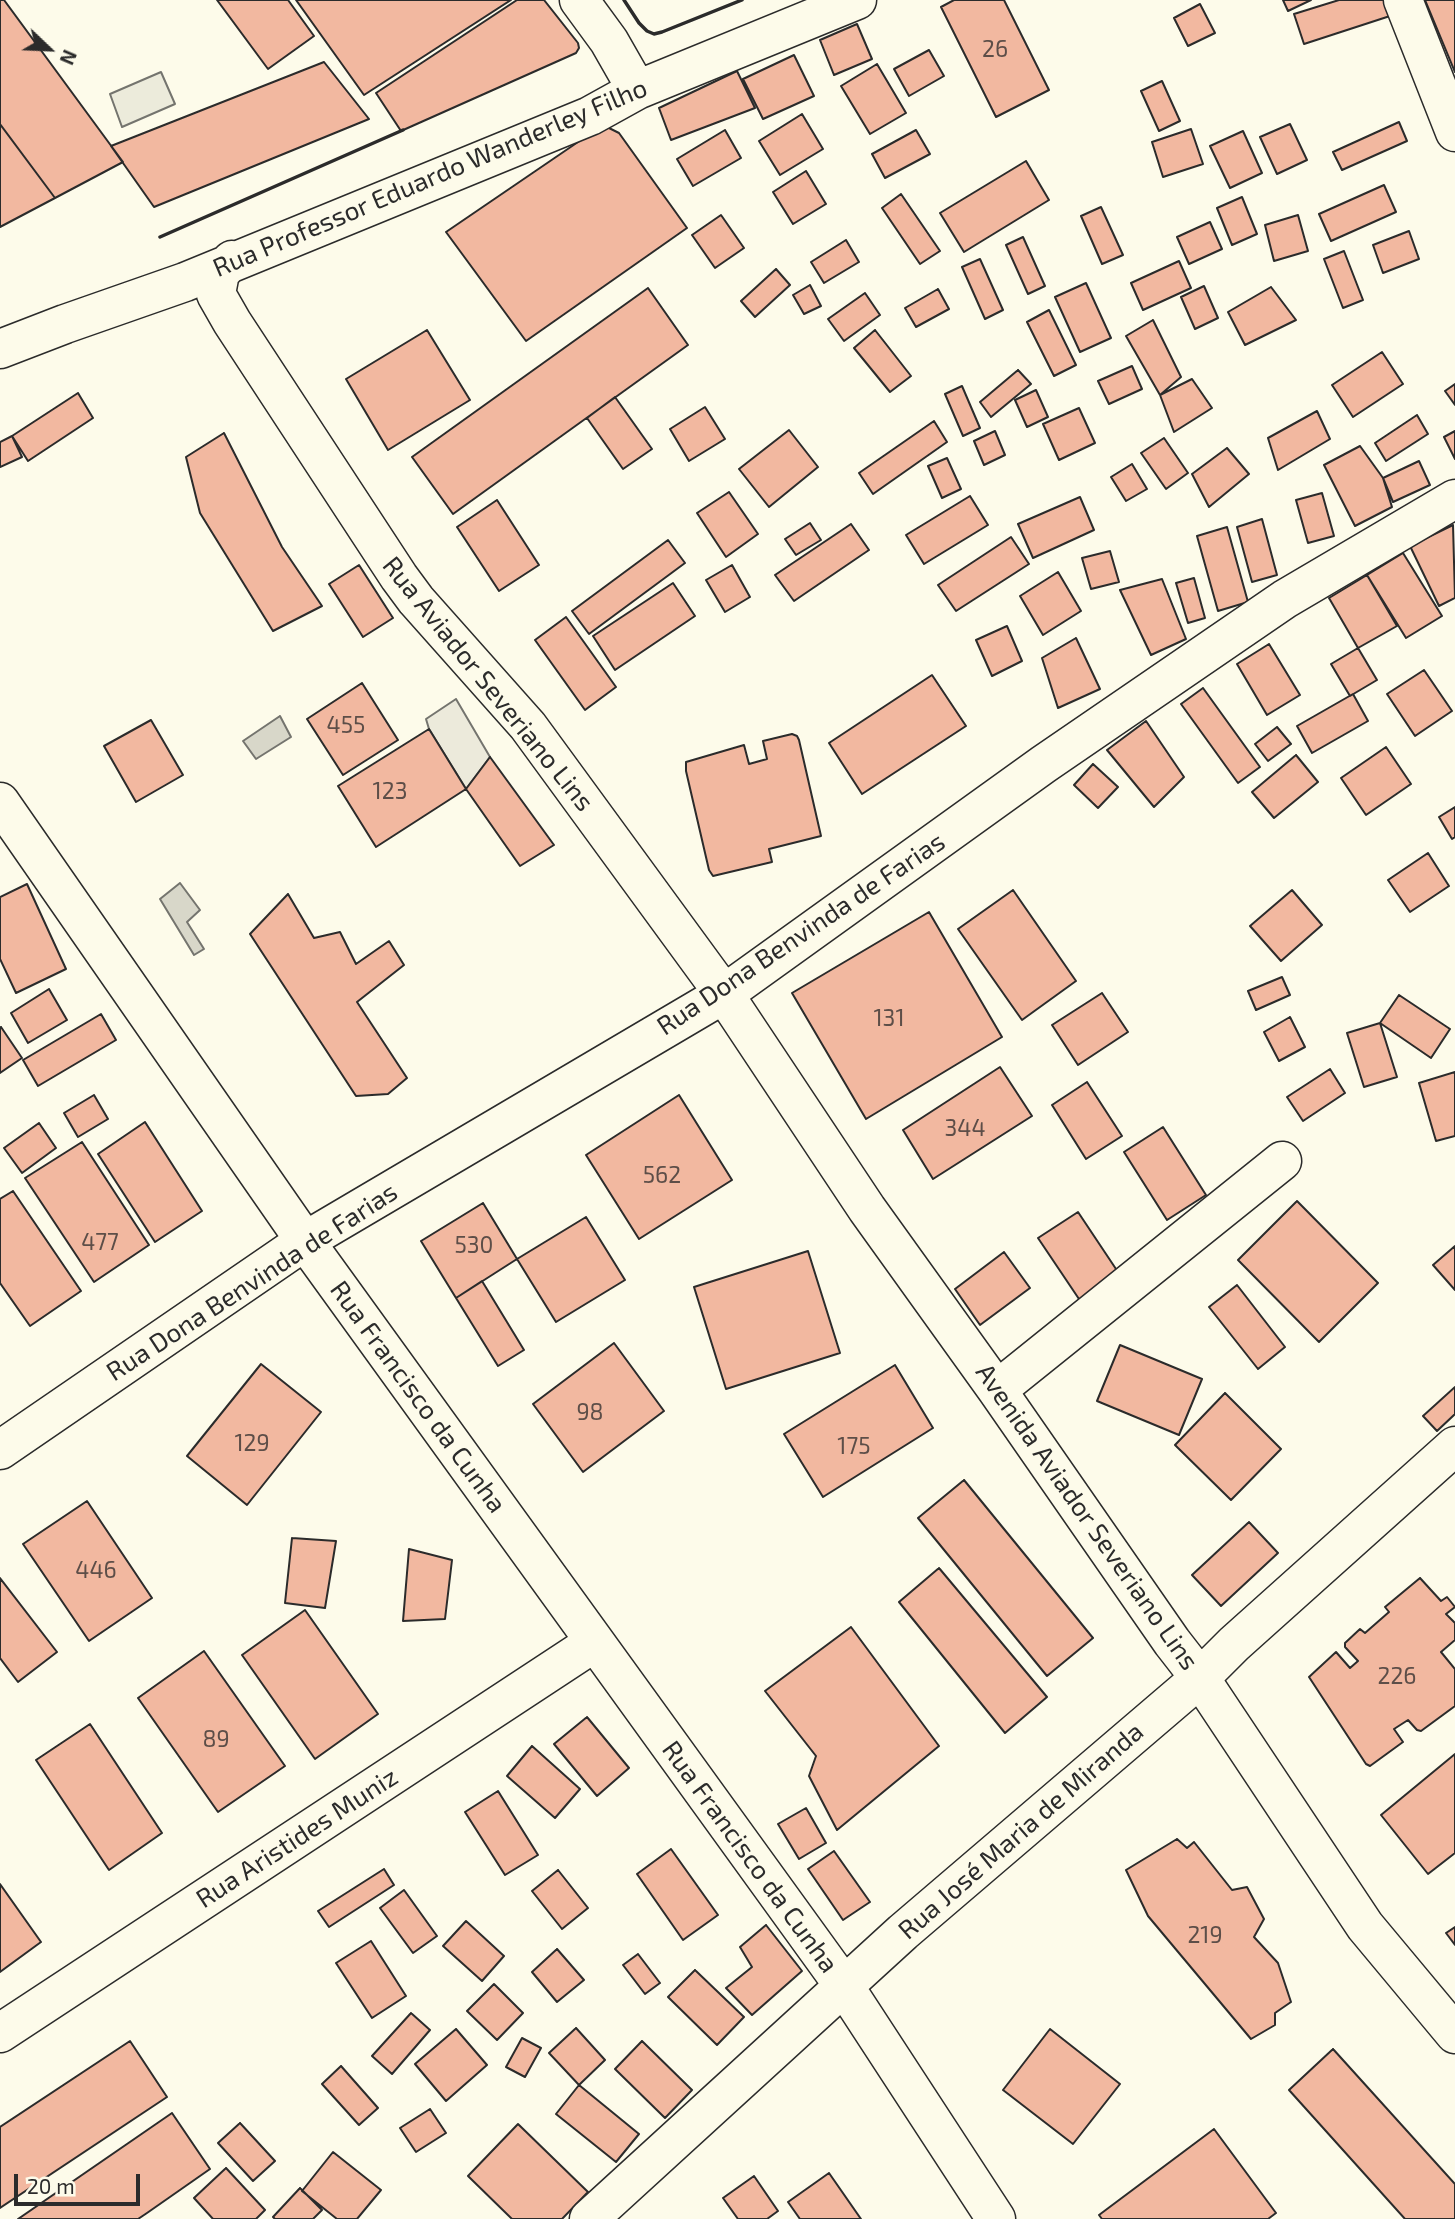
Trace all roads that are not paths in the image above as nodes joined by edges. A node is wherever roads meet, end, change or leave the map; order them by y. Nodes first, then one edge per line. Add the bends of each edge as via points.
1 (579, 0) edge
2 (857, 0) edge
3 (1403, 0) edge
4 (637, 90) junction
5 (1455, 132) edge
6 (211, 279) junction
7 (0, 349) edge
8 (1455, 499) edge
9 (0, 802) edge
10 (11, 842) edge
11 (724, 994) junction
12 (1282, 1161) dead end
13 (306, 1241) junction
14 (998, 1390) junction
15 (1455, 1446) edge
16 (0, 1450) edge
17 (595, 1642) junction
18 (1200, 1678) junction
19 (844, 1986) junction
20 (0, 2033) edge
21 (1455, 2035) edge
22 (589, 2219) edge
23 (996, 2219) edge

1 - 4 street
2 - 4 street, Rua Professor Eduardo Wanderley Filho
3 - 5 street
4 - 6 street, Rua Professor Eduardo Wanderley Filho via 590,116
6 - 7 street, Rua Professor Eduardo Wanderley Filho
6 - 11 street, Rua Aviador Severiano Lins via 232,322 399,577 528,726
8 - 11 street, Rua Dona Benvinda de Farias via 1285,599 1044,764
9 - 10 street, Rua Francisco da Cunha
10 - 13 street, Rua Francisco da Cunha
11 - 13 street, Rua Dona Benvinda de Farias
11 - 14 street, Avenida Aviador Severiano Lins via 867,1209
12 - 14 street
13 - 16 street, Rua Dona Benvinda de Farias
13 - 17 street, Rua Francisco da Cunha
14 - 18 street, Avenida Aviador Severiano Lins
15 - 18 street, Rua José Maria de Miranda
17 - 19 street, Rua Francisco da Cunha
17 - 20 street, Rua Aristides Muniz
18 - 19 street, Rua José Maria de Miranda
18 - 21 street, Avenida Aviador Severiano Lins via 1365,1926
19 - 22 street, Rua José Maria de Miranda
19 - 23 street, Rua Francisco da Cunha

